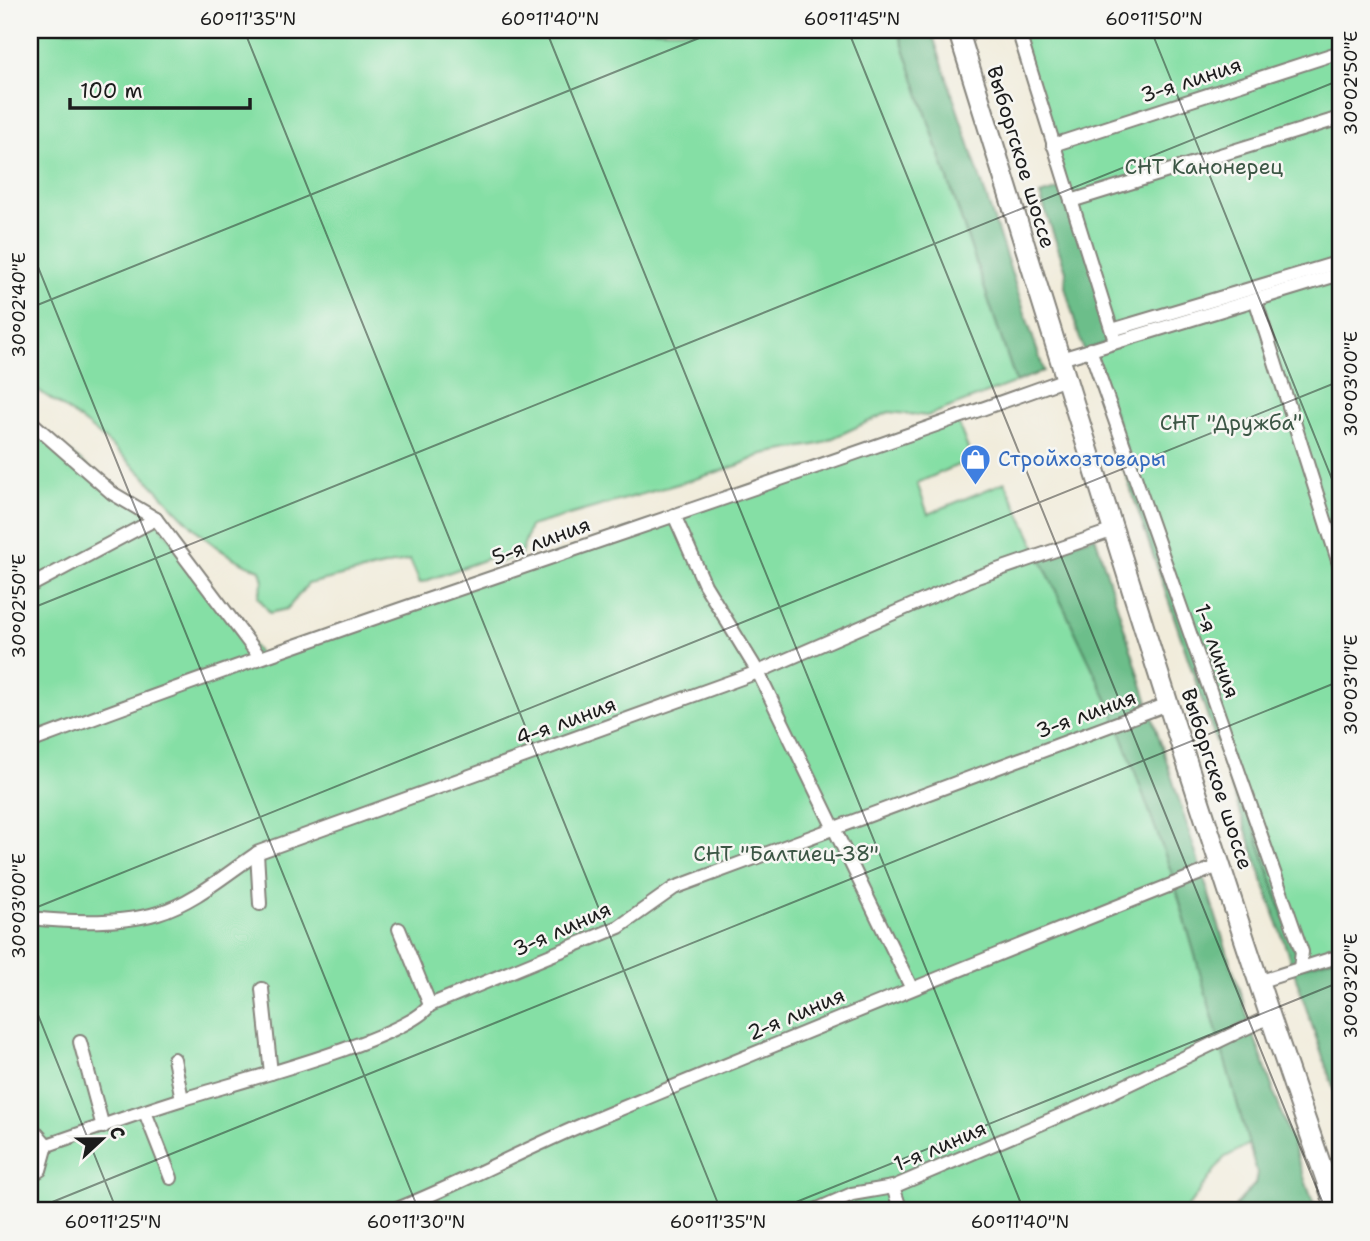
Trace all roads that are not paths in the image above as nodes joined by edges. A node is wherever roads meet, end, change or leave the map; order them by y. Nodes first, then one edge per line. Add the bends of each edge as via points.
1 (1036, 30) edge
2 (964, 32) edge
3 (1019, 32) edge
4 (1340, 52) edge
5 (1340, 118) edge
6 (1053, 145) junction
7 (1071, 201) junction
8 (1340, 262) edge
9 (1340, 274) edge
10 (1256, 302) junction
11 (1113, 335) junction
12 (1090, 349) junction
13 (1061, 359) junction
14 (1066, 379) junction
15 (30, 421) edge
16 (674, 515) junction
17 (156, 519) junction
18 (1114, 530) junction
19 (1340, 567) edge
20 (30, 586) edge
21 (259, 656) junction
22 (758, 672) junction
23 (1168, 704) junction
24 (30, 741) edge
25 (833, 827) junction
26 (257, 853) junction
27 (1221, 865) junction
28 (260, 904) dead end
29 (30, 918) edge
30 (399, 929) dead end
31 (1340, 956) edge
32 (1300, 968) junction
33 (1258, 982) junction
34 (911, 987) junction
35 (262, 989) dead end
36 (430, 1005) junction
37 (1269, 1017) junction
38 (80, 1042) dead end
39 (174, 1059) dead end
40 (271, 1073) junction
41 (182, 1099) junction
42 (145, 1112) junction
43 (30, 1126) edge
44 (103, 1126) junction
45 (47, 1145) junction
46 (30, 1176) edge
47 (171, 1178) dead end
48 (893, 1187) junction
49 (391, 1211) edge
50 (813, 1211) edge
51 (901, 1211) edge
52 (1337, 1211) edge

1 - 3 street
2 - 13 main road, Выборгское шоссе
3 - 6 street
4 - 6 street, 3-я линия
5 - 7 street
6 - 7 street
7 - 11 street
8 - 11 street
9 - 10 street
10 - 11 street
10 - 19 street
11 - 12 street
12 - 13 street
12 - 32 street, 1-я линия via 1303,952
13 - 14 main road, Выборгское шоссе
14 - 16 street, 5-я линия
14 - 18 main road, Выборгское шоссе
15 - 17 street via 112,494
16 - 21 street, 5-я линия
16 - 22 street via 705,585
17 - 20 street
17 - 21 street
18 - 22 street, 4-я линия via 977,577
18 - 23 main road, Выборгское шоссе
21 - 24 street, 5-я линия
22 - 25 street
22 - 26 street, 4-я линия
23 - 25 street, 3-я линия
23 - 27 main road, Выборгское шоссе
25 - 34 street
25 - 36 street, 3-я линия via 674,888 619,927
26 - 28 street
26 - 29 street, 4-я линия via 186,901 157,914 80,921
27 - 33 main road, Выборгское шоссе
27 - 34 street, 2-я линия
30 - 36 street
31 - 32 street
32 - 33 street
33 - 37 main road, Выборгское шоссе
34 - 49 street, 2-я линия via 558,1135 459,1185
35 - 40 street
36 - 40 street, 3-я линия via 423,1014 389,1031
37 - 48 street, 1-я линия via 1085,1105
37 - 52 main road, Выборгское шоссе
38 - 44 street
39 - 41 street
40 - 41 street, 3-я линия
41 - 42 street, 3-я линия
42 - 44 street, 3-я линия
42 - 47 street
43 - 45 street
44 - 45 street, 3-я линия
45 - 46 street via 40,1170
48 - 50 street, 1-я линия via 852,1194
48 - 51 street

